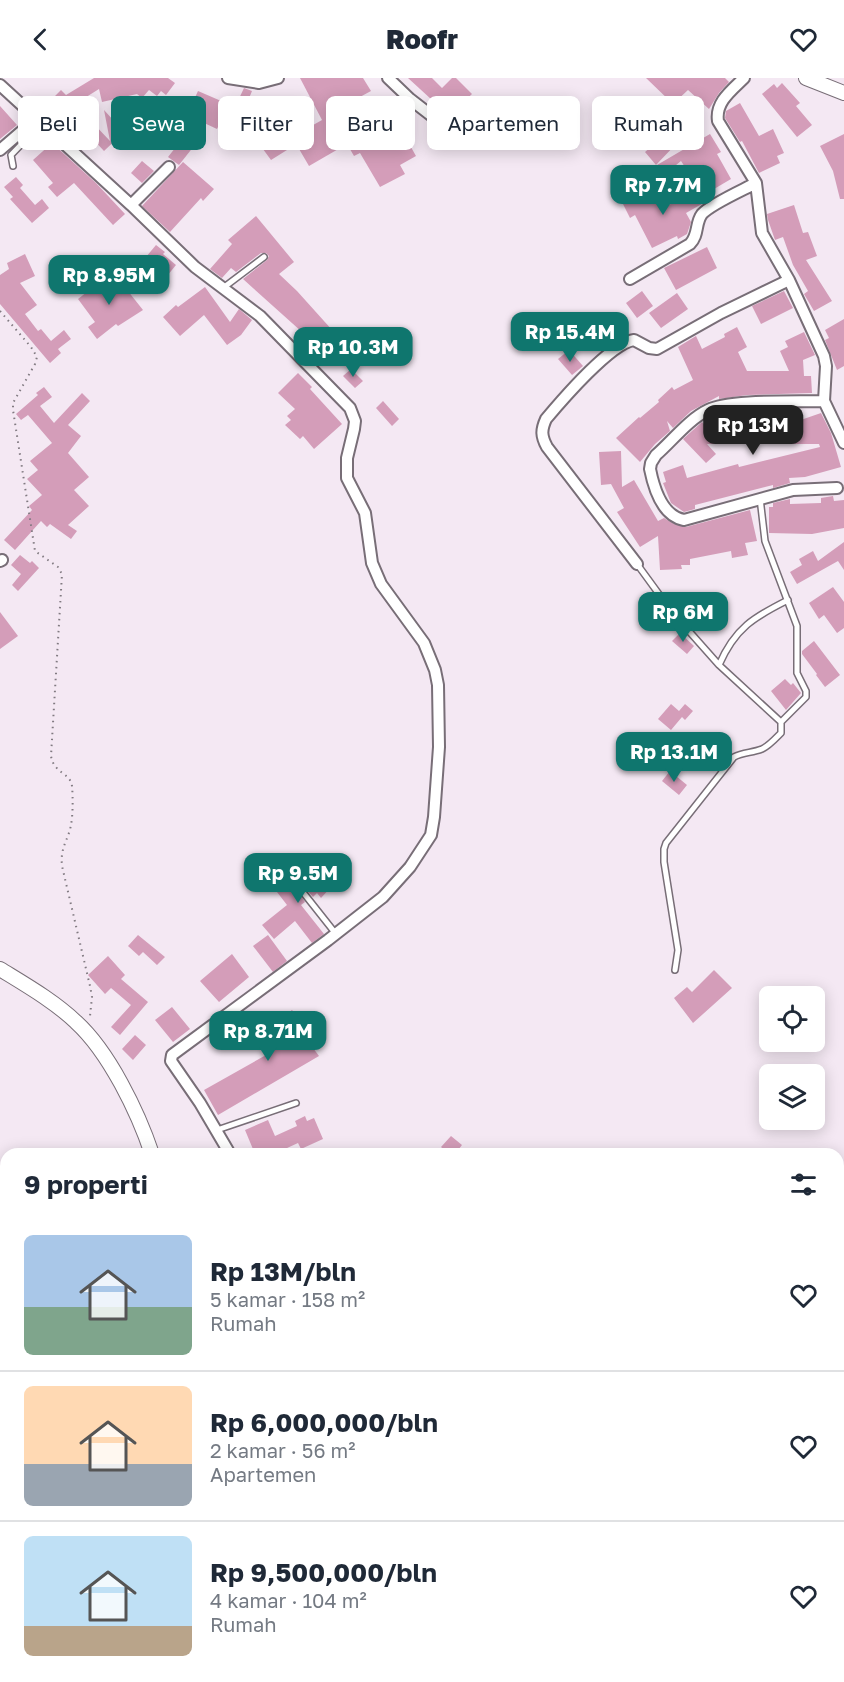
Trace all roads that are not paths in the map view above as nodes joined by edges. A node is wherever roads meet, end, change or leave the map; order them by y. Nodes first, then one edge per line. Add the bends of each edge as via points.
1 (228, 78) edge
2 (278, 78) edge
3 (388, 78) edge
4 (744, 78) edge
5 (806, 78) edge
6 (0, 86) edge
7 (844, 93) edge
8 (18, 103) edge
9 (427, 112) edge
10 (18, 137) edge
11 (18, 146) edge
12 (0, 150) edge
13 (69, 150) edge
14 (13, 166) dead end
15 (170, 167) dead end
16 (756, 183) junction
17 (131, 205) junction
18 (264, 257) dead end
19 (630, 279) dead end
20 (789, 280) junction
21 (223, 288) junction
22 (824, 401) junction
23 (844, 443) edge
24 (844, 478) edge
25 (841, 492) edge
26 (760, 498) junction
27 (637, 564) joint
28 (788, 600) junction
29 (719, 665) junction
30 (781, 722) junction
31 (302, 891) dead end
32 (336, 934) junction
33 (0, 969) edge
34 (675, 970) dead end
35 (296, 1103) dead end
36 (217, 1130) junction
37 (151, 1148) edge
38 (227, 1148) edge

1 - 2 street via 259,83
3 - 9 street
4 - 16 street via 720,104 717,115
5 - 7 street
6 - 8 street
10 - 12 street
11 - 14 lane via 11,155
13 - 17 street
15 - 17 street
16 - 19 street via 702,214 695,240 690,244
16 - 20 street via 762,233
17 - 21 street via 182,256
18 - 21 lane
20 - 22 street via 824,356
20 - 27 street via 657,349 634,340 618,347 546,419 542,438 547,447
21 - 32 street via 275,330 350,408 355,421 346,478 365,513 372,563 381,584 424,643 438,685 439,747 431,835 398,883
22 - 23 street
22 - 26 street via 718,406 699,416 651,463 665,510 676,519
24 - 25 street
25 - 26 street via 793,490
26 - 28 lane via 765,541
27 - 29 lane via 672,612
28 - 29 lane via 747,623 725,650
28 - 30 lane via 797,626 797,673 806,697
29 - 30 lane
30 - 34 lane via 782,733 763,749 734,757 666,843 664,862 678,950
31 - 32 lane
32 - 36 street via 172,1055 171,1061
33 - 37 street via 78,1023 117,1075
35 - 36 lane
36 - 38 street

